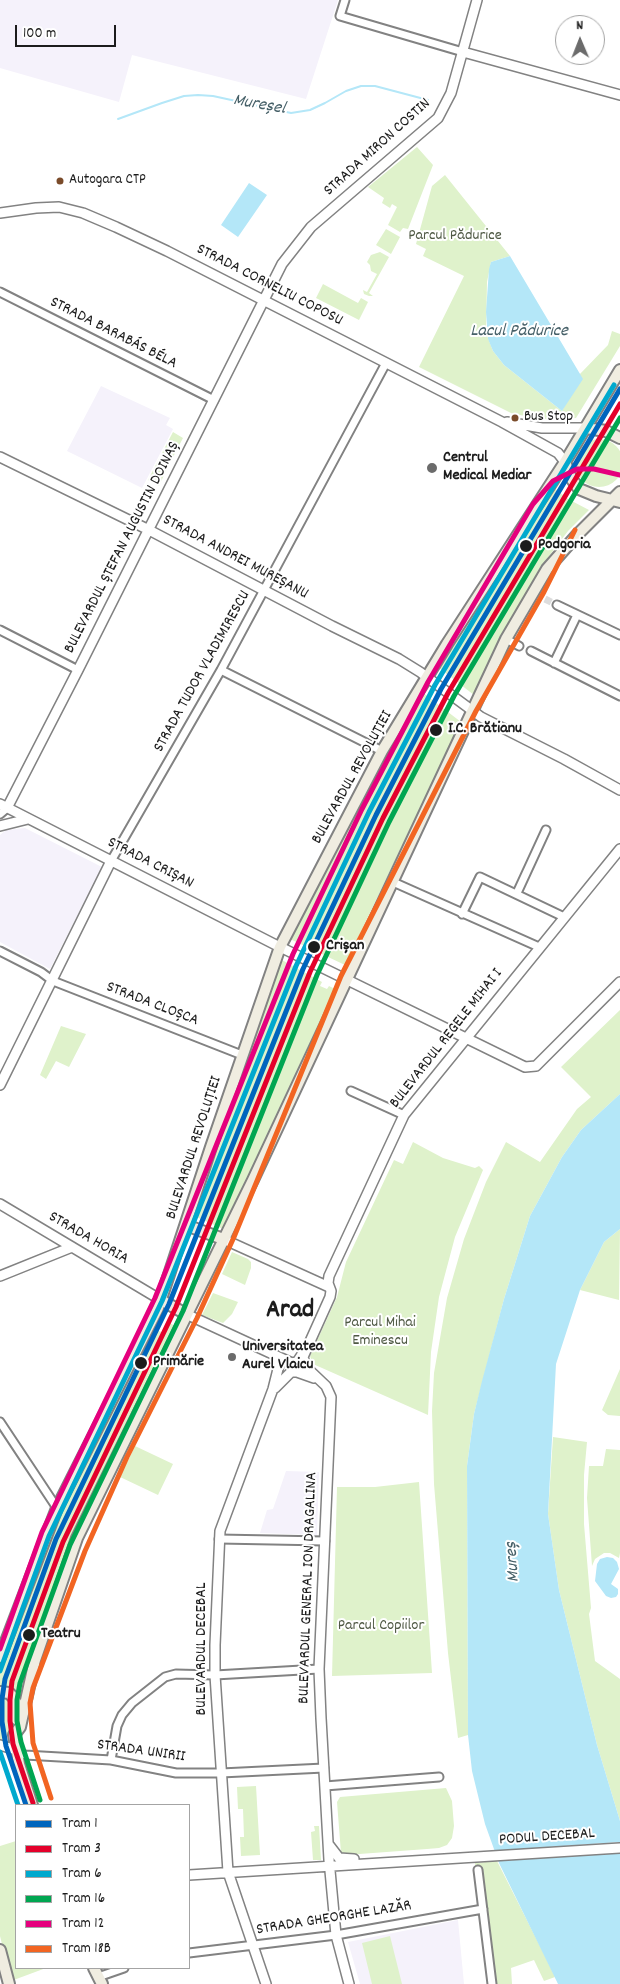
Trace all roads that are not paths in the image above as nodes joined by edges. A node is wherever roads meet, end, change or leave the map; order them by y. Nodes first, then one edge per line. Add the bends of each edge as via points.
1 (345, 0) edge
2 (477, 0) edge
3 (463, 52) junction
4 (620, 95) edge
5 (0, 212) edge
6 (14, 212) junction
7 (0, 219) edge
8 (0, 292) edge
9 (264, 300) junction
10 (386, 363) junction
11 (620, 370) edge
12 (214, 400) junction
13 (502, 422) junction
14 (586, 428) junction
15 (620, 438) edge
16 (0, 457) edge
17 (565, 462) junction
18 (620, 492) edge
19 (615, 501) edge
20 (148, 530) junction
21 (264, 590) junction
22 (557, 606) tunnel mouth
23 (577, 615) junction
24 (0, 630) edge
25 (620, 635) edge
26 (506, 639) junction
27 (519, 646) dead end
28 (531, 651) dead end
29 (554, 663) junction
30 (78, 670) junction
31 (221, 670) junction
32 (427, 677) junction
33 (620, 696) edge
34 (472, 712) junction
35 (382, 752) junction
36 (620, 790) edge
37 (2, 809) edge
38 (28, 819) junction
39 (0, 826) edge
40 (546, 830) dead end
41 (620, 849) edge
42 (111, 861) junction
43 (393, 882) junction
44 (517, 893) junction
45 (462, 914) junction
46 (564, 917) junction
47 (539, 947) junction
48 (280, 948) junction
49 (0, 951) edge
50 (348, 980) junction
51 (52, 981) junction
52 (620, 982) edge
53 (466, 1038) junction
54 (242, 1055) junction
55 (0, 1085) edge
56 (352, 1091) dead end
57 (404, 1115) junction
58 (0, 1204) edge
59 (186, 1225) junction
60 (224, 1240) junction
61 (72, 1247) junction
62 (0, 1276) edge
63 (329, 1287) junction
64 (160, 1300) junction
65 (186, 1314) junction
66 (305, 1351) junction
67 (276, 1356) junction
68 (321, 1382) junction
69 (273, 1389) junction
70 (0, 1422) edge
71 (57, 1508) junction
72 (219, 1539) junction
73 (325, 1540) junction
74 (0, 1657) edge
75 (319, 1669) junction
76 (215, 1675) junction
77 (0, 1692) edge
78 (14, 1735) junction
79 (0, 1745) edge
80 (16, 1750) junction
81 (111, 1760) junction
82 (324, 1768) junction
83 (221, 1773) junction
84 (439, 1777) dead end
85 (325, 1786) junction
86 (32, 1804) edge
87 (328, 1842) junction
88 (620, 1848) edge
89 (378, 1863) junction
90 (329, 1866) junction
91 (478, 1870) dead end
92 (228, 1872) junction
93 (190, 1875) edge
94 (482, 1909) junction
95 (336, 1934) junction
96 (253, 1946) junction
97 (0, 1950) edge
98 (190, 1953) edge
99 (121, 1969) edge
100 (98, 1976) edge
101 (9, 1984) edge
102 (266, 1984) edge
103 (349, 1984) edge
104 (492, 1984) edge

1 - 3 street via 340,16
2 - 3 main road, STRADA MIRON COSTIN
3 - 4 main road
3 - 9 main road, STRADA MIRON COSTIN via 448,101 438,118 311,227 287,257
5 - 6 main road, STRADA CORNELIU COPOSU
6 - 7 main road, STRADA CORNELIU COPOSU
6 - 9 main road, STRADA CORNELIU COPOSU via 47,207 83,213 168,251
8 - 12 street, STRADA BARABÁS BÉLA
9 - 10 main road, STRADA CORNELIU COPOSU
9 - 12 main road, BULEVARDUL ȘTEFAN AUGUSTIN DOINAȘ
10 - 13 main road, STRADA CORNELIU COPOSU
10 - 21 street, STRADA TUDOR VLADIMIRESCU
11 - 14 main road, BULEVARDUL REVOLUȚIEI
12 - 20 main road, BULEVARDUL ȘTEFAN AUGUSTIN DOINAȘ
13 - 14 main road, STRADA CORNELIU COPOSU via 542,428
13 - 17 main road, STRADA CORNELIU COPOSU via 558,453
14 - 15 main road via 606,430
14 - 17 main road, BULEVARDUL REVOLUȚIEI
16 - 20 main road, STRADA ANDREI MUREȘANU
17 - 19 main road via 579,489
17 - 32 main road, BULEVARDUL REVOLUȚIEI
18 - 19 main road
19 - 26 main road via 547,569
20 - 21 main road, STRADA ANDREI MUREȘANU
20 - 30 main road, BULEVARDUL ȘTEFAN AUGUSTIN DOINAȘ
21 - 31 street, STRADA TUDOR VLADIMIRESCU
21 - 32 main road, STRADA ANDREI MUREȘANU via 399,659
22 - 23 street
23 - 25 street
23 - 29 street
24 - 30 street
26 - 27 street
26 - 34 main road
28 - 29 street
29 - 33 street
30 - 37 main road, BULEVARDUL ȘTEFAN AUGUSTIN DOINAȘ
31 - 35 street
31 - 42 street, STRADA TUDOR VLADIMIRESCU
32 - 34 main road
32 - 35 main road, BULEVARDUL REVOLUȚIEI
34 - 36 main road
34 - 43 main road
35 - 48 main road, BULEVARDUL REVOLUȚIEI
37 - 38 main road, STRADA CRIȘAN
38 - 39 main road
38 - 42 main road, STRADA CRIȘAN
40 - 44 street
41 - 46 main road, BULEVARDUL REGELE MIHAI I
42 - 48 main road, STRADA CRIȘAN
42 - 51 main road
43 - 45 street
43 - 50 main road
44 - 45 street via 480,877
44 - 46 street
45 - 47 street
46 - 47 main road, BULEVARDUL REGELE MIHAI I
47 - 53 main road, BULEVARDUL REGELE MIHAI I
48 - 50 main road
48 - 54 main road, BULEVARDUL REVOLUȚIEI
49 - 51 street, STRADA CLOȘCA
50 - 53 main road
50 - 60 main road
51 - 54 street, STRADA CLOȘCA
51 - 55 main road
52 - 53 main road via 536,1066 525,1067
53 - 57 main road, BULEVARDUL REGELE MIHAI I
54 - 59 main road, BULEVARDUL REVOLUȚIEI
56 - 57 street
57 - 63 main road, BULEVARDUL REGELE MIHAI I via 329,1276
58 - 61 main road, STRADA HORIA
59 - 60 main road
59 - 64 main road, BULEVARDUL REVOLUȚIEI
60 - 63 main road
60 - 65 main road
61 - 62 main road
61 - 64 main road, STRADA HORIA
63 - 66 main road, BULEVARDUL REGELE MIHAI I via 330,1297
64 - 65 main road
64 - 71 main road, BULEVARDUL REVOLUȚIEI
65 - 67 main road
65 - 78 main road via 77,1538 35,1660 20,1727
66 - 67 main road via 293,1363
66 - 68 main road, BULEVARDUL GENERAL ION DRAGALINA via 304,1365
67 - 69 main road, BULEVARDUL DECEBAL via 279,1365
68 - 69 main road via 293,1371
68 - 73 main road, BULEVARDUL GENERAL ION DRAGALINA via 328,1390 331,1403
69 - 72 main road, BULEVARDUL DECEBAL via 223,1520
70 - 71 street
71 - 74 main road, BULEVARDUL REVOLUȚIEI
72 - 73 street
72 - 76 main road, BULEVARDUL DECEBAL
73 - 75 main road, BULEVARDUL GENERAL ION DRAGALINA
75 - 76 street
75 - 82 main road, BULEVARDUL GENERAL ION DRAGALINA
76 - 81 street via 165,1677 132,1703 117,1726
76 - 83 main road, BULEVARDUL DECEBAL
77 - 78 main road via 13,1696 16,1701
78 - 80 main road
79 - 80 main road
80 - 81 street, STRADA UNIRII via 25,1756
80 - 86 main road
81 - 83 street, STRADA UNIRII via 162,1771
82 - 83 street, STRADA UNIRII
82 - 85 main road, BULEVARDUL GENERAL ION DRAGALINA
83 - 92 main road, BULEVARDUL DECEBAL
84 - 85 street
85 - 87 main road, BULEVARDUL GENERAL ION DRAGALINA
87 - 89 main road via 341,1859 367,1859
87 - 90 main road, BULEVARDUL GENERAL ION DRAGALINA
88 - 89 main road, PODUL DECEBAL
89 - 90 main road
90 - 92 main road
90 - 95 main road, BULEVARDUL GENERAL ION DRAGALINA
91 - 94 street
92 - 93 main road
92 - 96 main road, BULEVARDUL DECEBAL
94 - 95 street, STRADA GHEORGHE LAZĂR
94 - 104 street
95 - 96 street, STRADA GHEORGHE LAZĂR
95 - 103 main road, BULEVARDUL GENERAL ION DRAGALINA
96 - 98 street, STRADA GHEORGHE LAZĂR
96 - 102 main road, BULEVARDUL DECEBAL
97 - 101 main road
99 - 100 street

